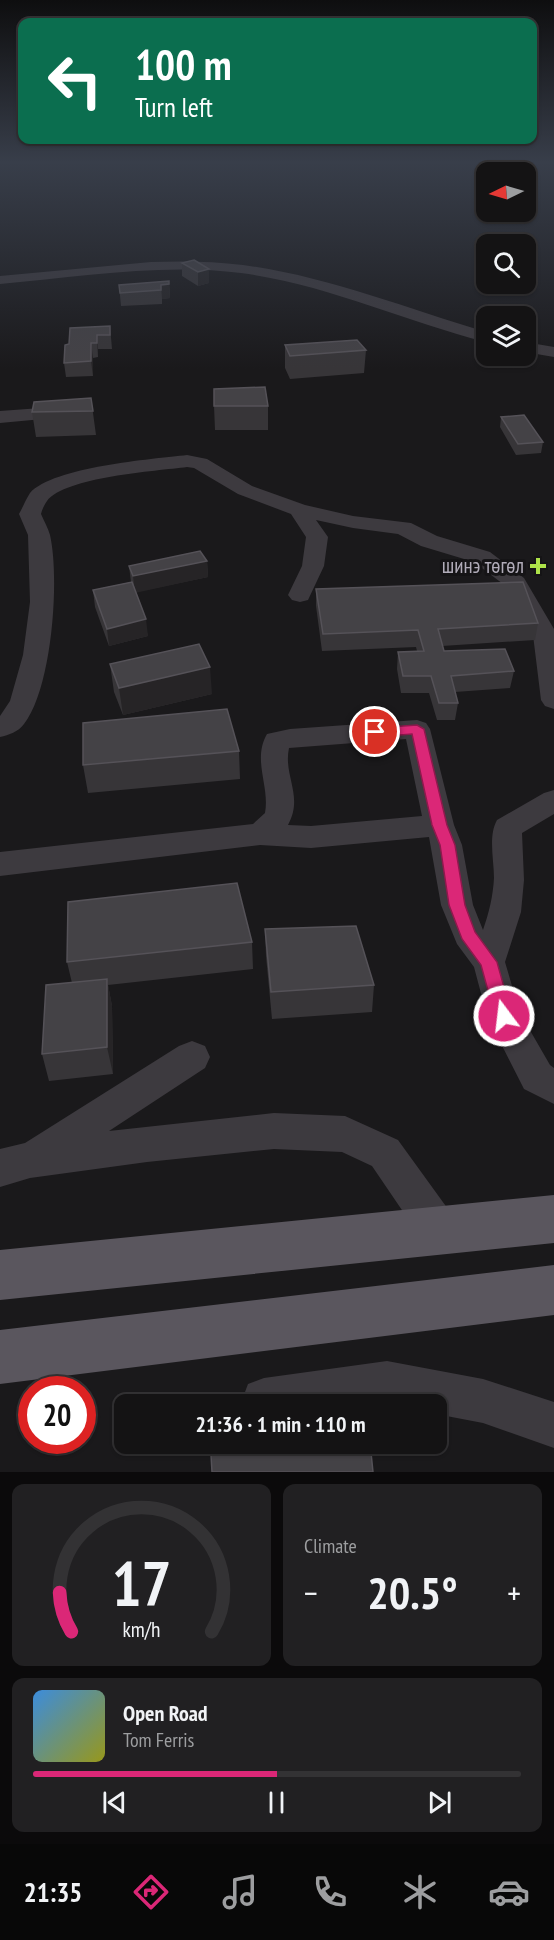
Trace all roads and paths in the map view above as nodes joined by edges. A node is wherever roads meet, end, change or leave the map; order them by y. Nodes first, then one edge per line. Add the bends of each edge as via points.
1 (0, 280) edge
2 (476, 334) edge
3 (536, 349) edge
4 (554, 352) edge
5 (81, 411) edge
6 (0, 417) edge
7 (299, 510) junction
8 (300, 595) dead end
9 (554, 700) edge
10 (0, 728) edge
11 (554, 800) edge
12 (439, 825) junction
13 (260, 834) junction
14 (0, 864) edge
15 (489, 962) junction
16 (192, 1057) dead end
17 (554, 1087) edge
18 (15, 1164) edge
19 (554, 1219) edge
20 (439, 1230) junction
21 (0, 1275) edge
22 (554, 1290) edge
23 (0, 1357) edge
24 (307, 1394) edge
25 (446, 1394) edge
26 (447, 1394) edge
27 (554, 1425) edge

1 - 2 street via 155,267 239,269 287,277 372,300
3 - 4 street
5 - 6 street
7 - 8 street via 318,537 314,566
7 - 9 street via 403,528 429,541 482,557 516,583 536,616 545,635
7 - 10 street via 245,490 200,463 187,461 105,471 67,480 39,496 30,514 39,534 38,645 15,718
11 - 15 street via 507,828 509,880 505,912
12 - 13 street via 311,837
12 - 13 street via 417,729 277,741 272,751 282,809 275,822
12 - 15 street via 447,845 457,905 468,935
13 - 14 street
15 - 17 street via 504,1016 537,1077
16 - 18 street
18 - 20 street via 147,1144 274,1131 345,1134 385,1153
19 - 20 main road
20 - 21 main road
22 - 23 main road
24 - 25 street via 387,1383
26 - 27 street via 483,1401

